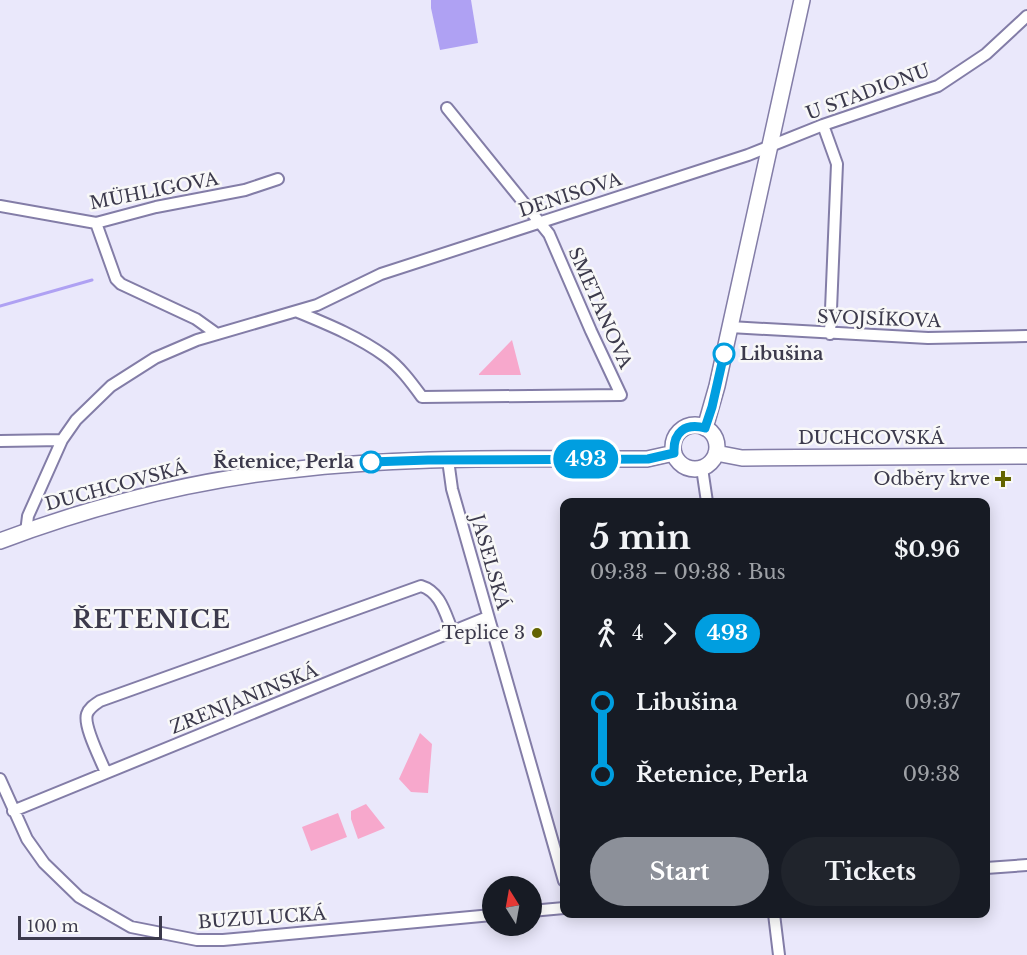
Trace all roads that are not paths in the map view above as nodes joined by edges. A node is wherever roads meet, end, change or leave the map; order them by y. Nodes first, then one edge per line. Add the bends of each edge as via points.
1 (802, 0) edge
2 (1027, 16) edge
3 (447, 108) dead end
4 (824, 125) junction
5 (770, 146) junction
6 (278, 179) dead end
7 (0, 206) edge
8 (540, 222) junction
9 (96, 223) junction
10 (298, 312) junction
11 (730, 327) junction
12 (217, 334) junction
13 (830, 334) junction
14 (1027, 336) edge
15 (705, 428) junction
16 (62, 440) junction
17 (0, 441) edge
18 (674, 453) junction
19 (716, 453) junction
20 (1027, 456) edge
21 (448, 460) junction
22 (702, 468) junction
23 (706, 498) edge
24 (26, 532) junction
25 (0, 541) edge
26 (488, 617) junction
27 (453, 632) junction
28 (106, 773) junction
29 (0, 779) edge
30 (13, 811) junction
31 (1027, 865) edge
32 (560, 866) edge
33 (990, 868) edge
34 (560, 908) edge
35 (542, 910) edge
36 (482, 916) edge
37 (774, 918) edge
38 (779, 955) edge

1 - 5 main road
2 - 4 street, U STADIONU via 986,54 938,86
3 - 8 street, SMETANOVA
4 - 5 street, U STADIONU
4 - 13 street via 837,164
5 - 8 street, DENISOVA
5 - 11 main road
6 - 9 street, MÜHLIGOVA
7 - 9 street, MÜHLIGOVA
8 - 10 street, DENISOVA via 381,274
8 - 10 street, SMETANOVA via 549,234 621,395 422,397 385,356
9 - 12 street via 121,284 196,319
10 - 12 street, DENISOVA
11 - 13 street, SVOJSÍKOVA
11 - 15 main road
12 - 16 street, DENISOVA via 155,358 111,386 76,420
13 - 14 street, SVOJSÍKOVA via 928,338
15 - 18 main road via 695,425 680,431
15 - 19 main road via 716,440
16 - 17 street
16 - 24 street, DENISOVA via 28,516
18 - 21 main road, DUCHCOVSKÁ via 648,459
18 - 22 main road via 688,468
19 - 20 main road, DUCHCOVSKÁ via 742,458
19 - 22 main road
21 - 24 main road, DUCHCOVSKÁ via 341,465 228,479 125,502
21 - 26 street, JASELSKÁ via 452,489
22 - 23 street
24 - 25 main road, DUCHCOVSKÁ
26 - 27 street, ZRENJANINSKÁ
26 - 32 street, JASELSKÁ
27 - 28 street, ZRENJANINSKÁ
27 - 28 street via 437,596 421,586 100,701 87,713 86,723
28 - 30 street, ZRENJANINSKÁ
29 - 30 street, BUZULUCKÁ
30 - 36 street, BUZULUCKÁ via 44,863 79,897 131,927 197,940 223,940
31 - 33 street
34 - 35 street
37 - 38 street

